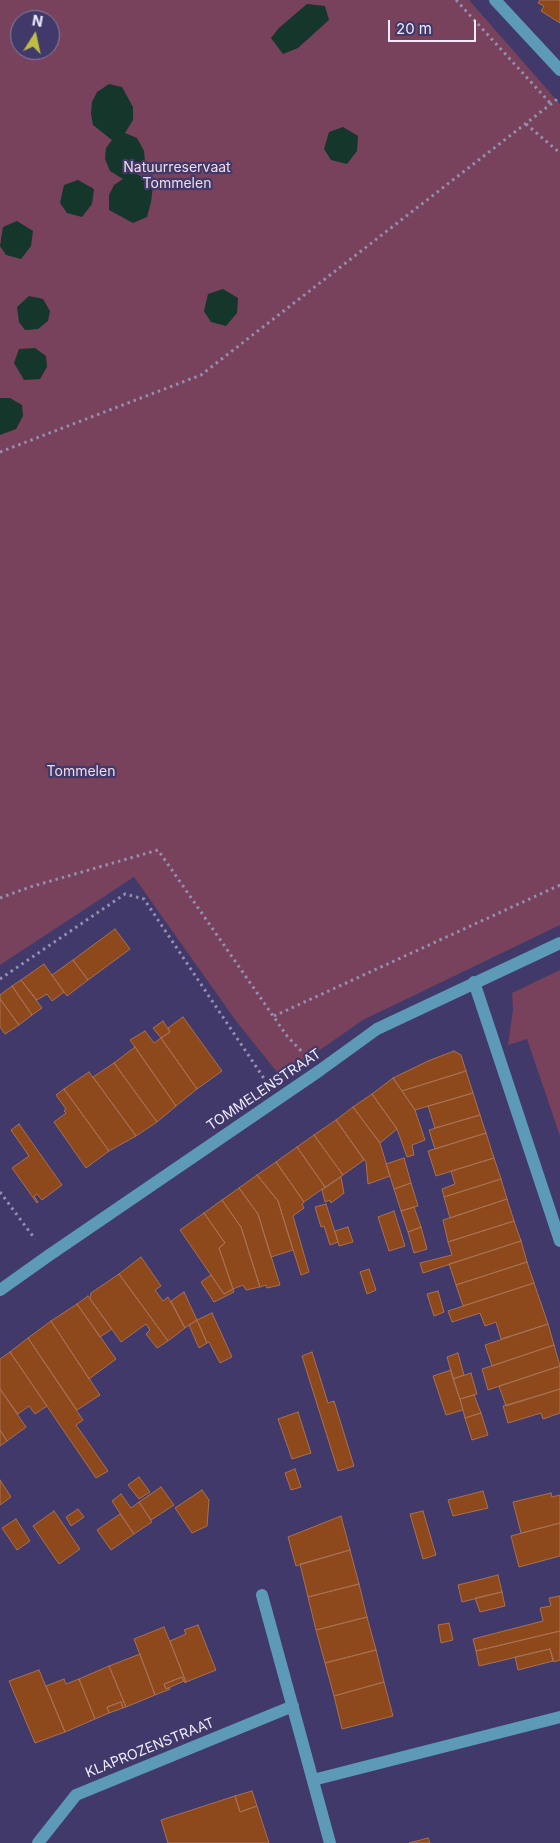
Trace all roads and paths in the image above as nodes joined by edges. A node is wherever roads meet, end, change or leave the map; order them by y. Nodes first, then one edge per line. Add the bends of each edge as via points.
1 (456, 0) edge
2 (495, 0) edge
3 (560, 70) edge
4 (560, 98) edge
5 (552, 104) junction
6 (526, 124) junction
7 (560, 153) edge
8 (0, 452) edge
9 (560, 885) edge
10 (0, 898) edge
11 (560, 943) edge
12 (0, 979) edge
13 (474, 982) junction
14 (274, 1016) junction
15 (319, 1071) junction
16 (278, 1100) junction
17 (0, 1192) edge
18 (560, 1241) edge
19 (48, 1256) junction
20 (0, 1290) edge
21 (262, 1595) dead end
22 (293, 1706) junction
23 (560, 1717) edge
24 (313, 1780) junction
25 (38, 1843) edge
26 (330, 1843) edge

1 - 5 path
2 - 3 street
4 - 5 path
5 - 6 path
6 - 7 path
6 - 8 path via 201,375
9 - 14 path
10 - 14 path via 158,850
11 - 13 street, TOMMELENSTRAAT
12 - 16 path via 125,894 144,899
13 - 15 street, TOMMELENSTRAAT via 377,1028
13 - 18 street
14 - 15 path via 287,1036
15 - 16 street, TOMMELENSTRAAT
16 - 19 street, TOMMELENSTRAAT
17 - 19 path
19 - 20 street, TOMMELENSTRAAT
21 - 22 street
22 - 24 street
22 - 25 street, KLAPROZENSTRAAT via 76,1795
23 - 24 street
24 - 26 street

